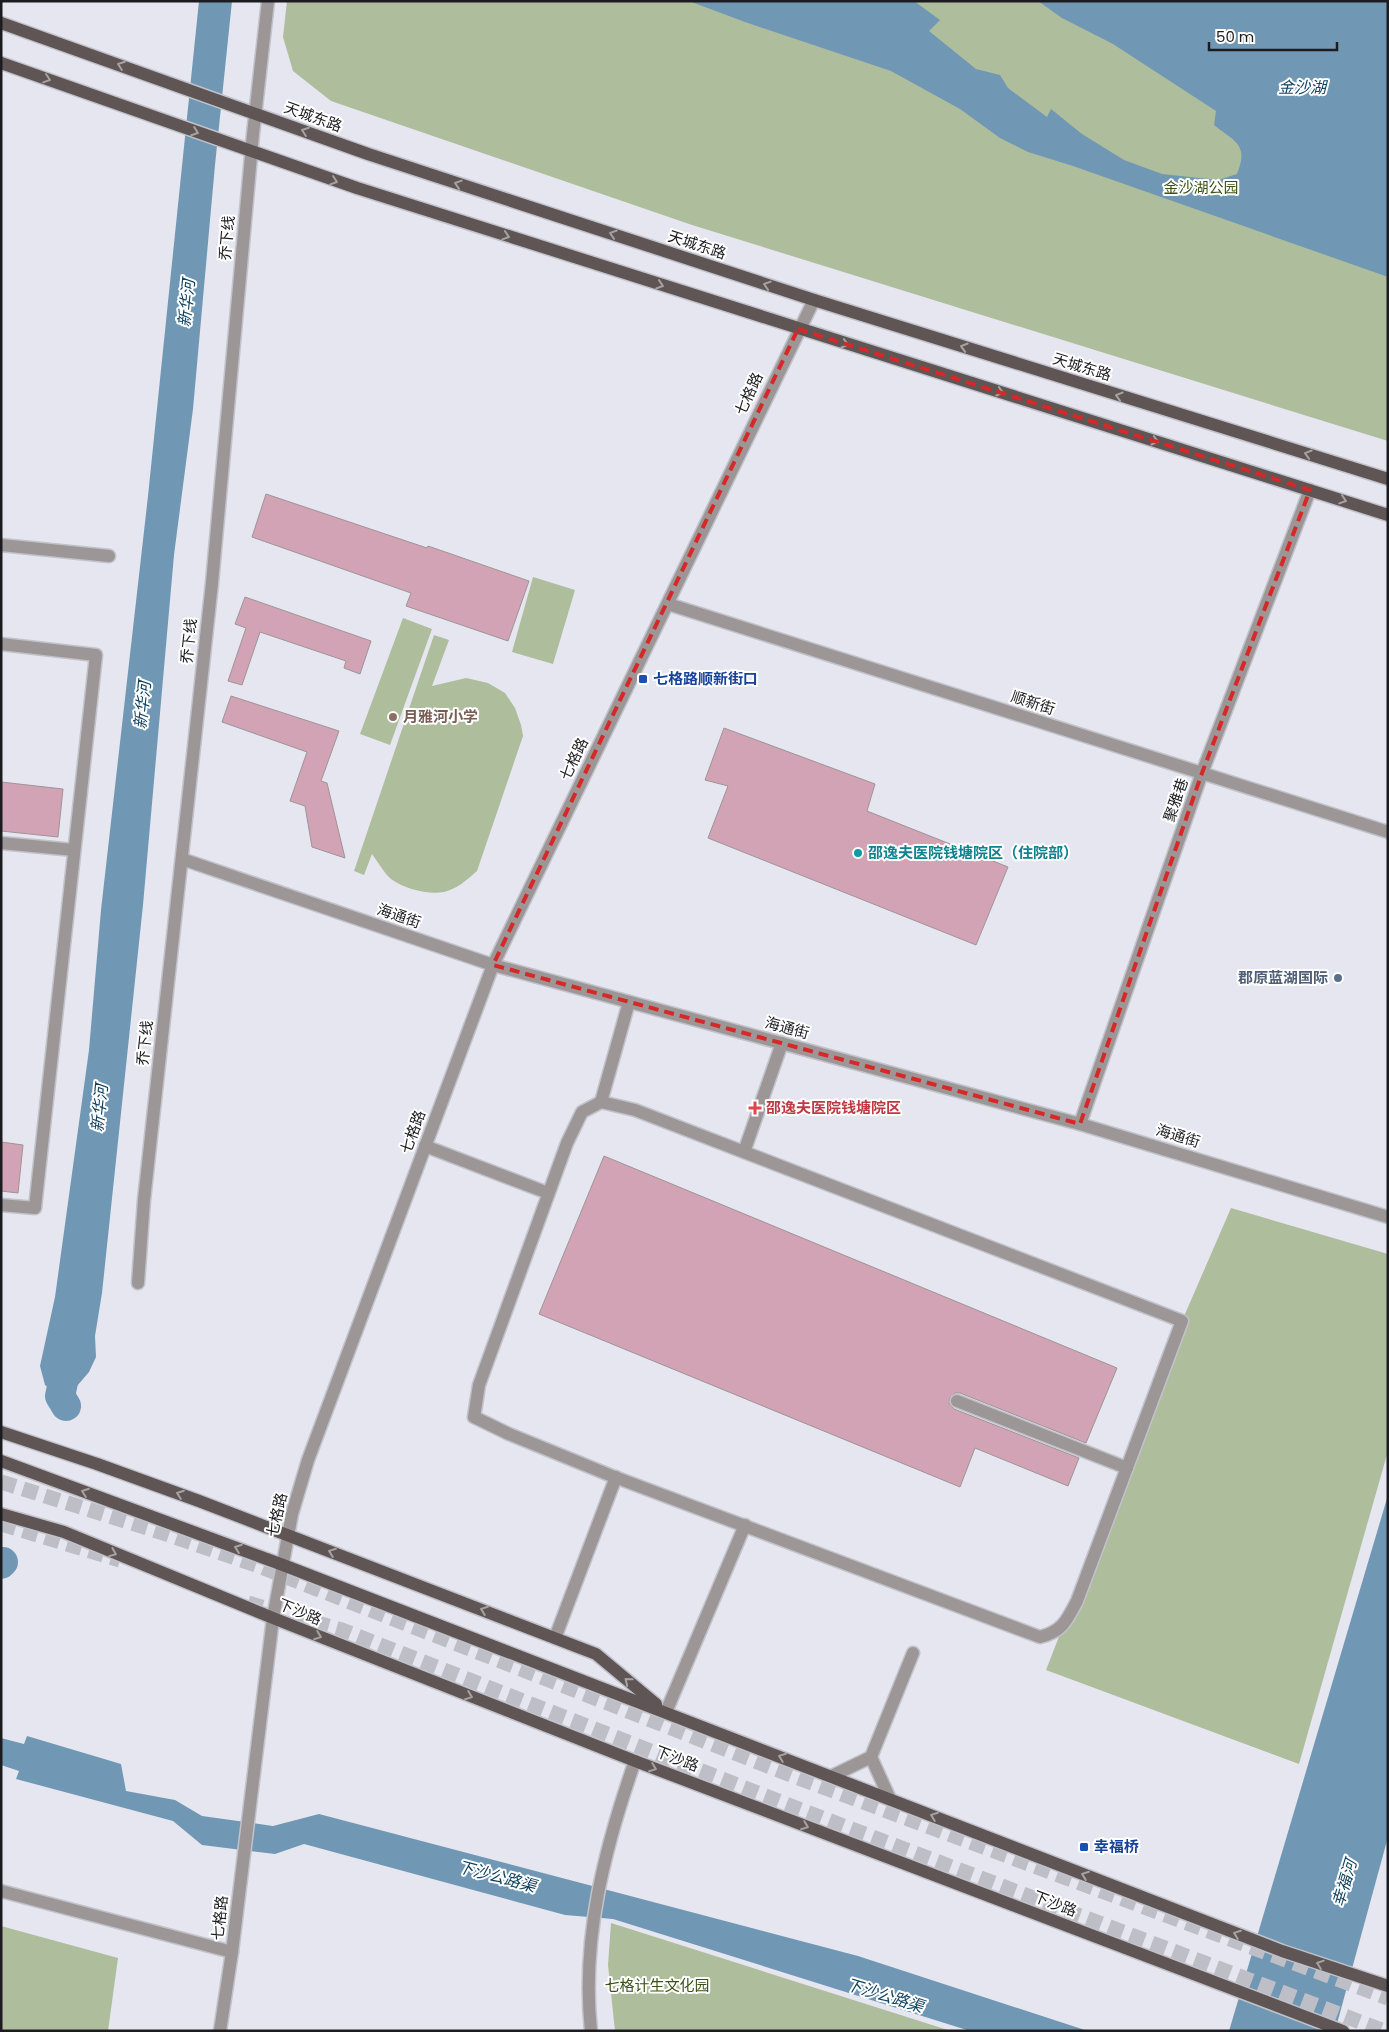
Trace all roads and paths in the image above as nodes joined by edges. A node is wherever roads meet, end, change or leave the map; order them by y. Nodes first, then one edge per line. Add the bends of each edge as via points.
1 (268, 1) edge
2 (1, 23) edge
3 (1, 63) edge
4 (255, 113) junction
5 (251, 152) junction
6 (814, 300) junction
7 (798, 329) junction
8 (1388, 479) edge
9 (1310, 490) junction
10 (1388, 515) edge
11 (1, 545) edge
12 (109, 556) dead end
13 (668, 604) junction
14 (1, 644) edge
15 (1202, 773) junction
16 (1388, 832) edge
17 (1, 843) edge
18 (74, 850) junction
19 (182, 859) junction
20 (492, 965) junction
21 (629, 1002) junction
22 (782, 1043) junction
23 (601, 1102) junction
24 (1080, 1124) junction
25 (425, 1146) junction
26 (744, 1152) junction
27 (548, 1193) junction
28 (1, 1205) edge
29 (1388, 1217) edge
30 (138, 1283) dead end
31 (957, 1400) dead end
32 (1, 1432) edge
33 (1, 1461) edge
34 (1127, 1468) junction
35 (616, 1477) junction
36 (1, 1514) edge
37 (745, 1525) junction
38 (288, 1535) junction
39 (283, 1565) junction
40 (273, 1618) junction
41 (555, 1638) junction
42 (913, 1653) dead end
43 (666, 1712) junction
44 (871, 1757) junction
45 (635, 1761) junction
46 (832, 1776) junction
47 (890, 1799) junction
48 (1, 1891) edge
49 (232, 1952) junction
50 (1388, 1986) edge
51 (1342, 2030) edge
52 (220, 2031) edge
53 (591, 2031) edge

1 - 4 street, 乔下线
4 -> 2 main road, 天城东路
3 -> 5 main road
4 - 5 street, 乔下线
6 -> 4 main road, 天城东路 via 368,154
5 -> 7 main road
5 - 19 street, 乔下线 via 212,584
6 - 7 street, 七格路
8 -> 6 main road, 天城东路
7 -> 9 main road
7 - 13 street, 七格路
9 -> 10 main road
9 - 15 street, 聚雅巷
11 - 12 street
13 - 15 street, 顺新街
13 - 20 street, 七格路
14 - 18 street via 96,655
15 - 16 street, 顺新街
15 - 24 street, 聚雅巷
17 - 18 street
18 - 28 street via 35,1208
19 - 20 street, 海通街
19 - 30 street, 乔下线 via 144,1200
20 - 21 street, 海通街
20 - 25 street, 七格路
21 - 22 street, 海通街
21 - 23 street
22 - 24 street, 海通街
22 - 26 street
23 - 26 street via 635,1110
23 - 27 street via 582,1112
24 - 29 street, 海通街
25 - 27 street
25 - 38 street, 七格路 via 308,1460
26 - 34 street via 1182,1322
27 - 35 street via 480,1385 474,1417
31 - 34 street
38 -> 32 main road
39 -> 33 main road
34 - 37 street via 1077,1601 1064,1625 1054,1634 1040,1637
35 - 37 street
35 - 41 street
36 -> 40 main road, 下沙路 via 64,1532
37 - 43 street
38 - 39 street, 七格路
41 -> 38 main road
39 - 40 street, 七格路
39 - 43 main road
40 -> 45 main road, 下沙路
40 - 49 street, 七格路
43 -> 41 main road via 596,1654
42 - 44 street
46 -> 43 main road
44 - 46 street
44 - 47 street
45 -> 51 main road, 下沙路
45 - 53 street via 607,1846 592,1924 588,2007
46 - 47 main road
50 -> 47 main road via 1282,1952
48 - 49 street
49 - 52 street, 七格路

